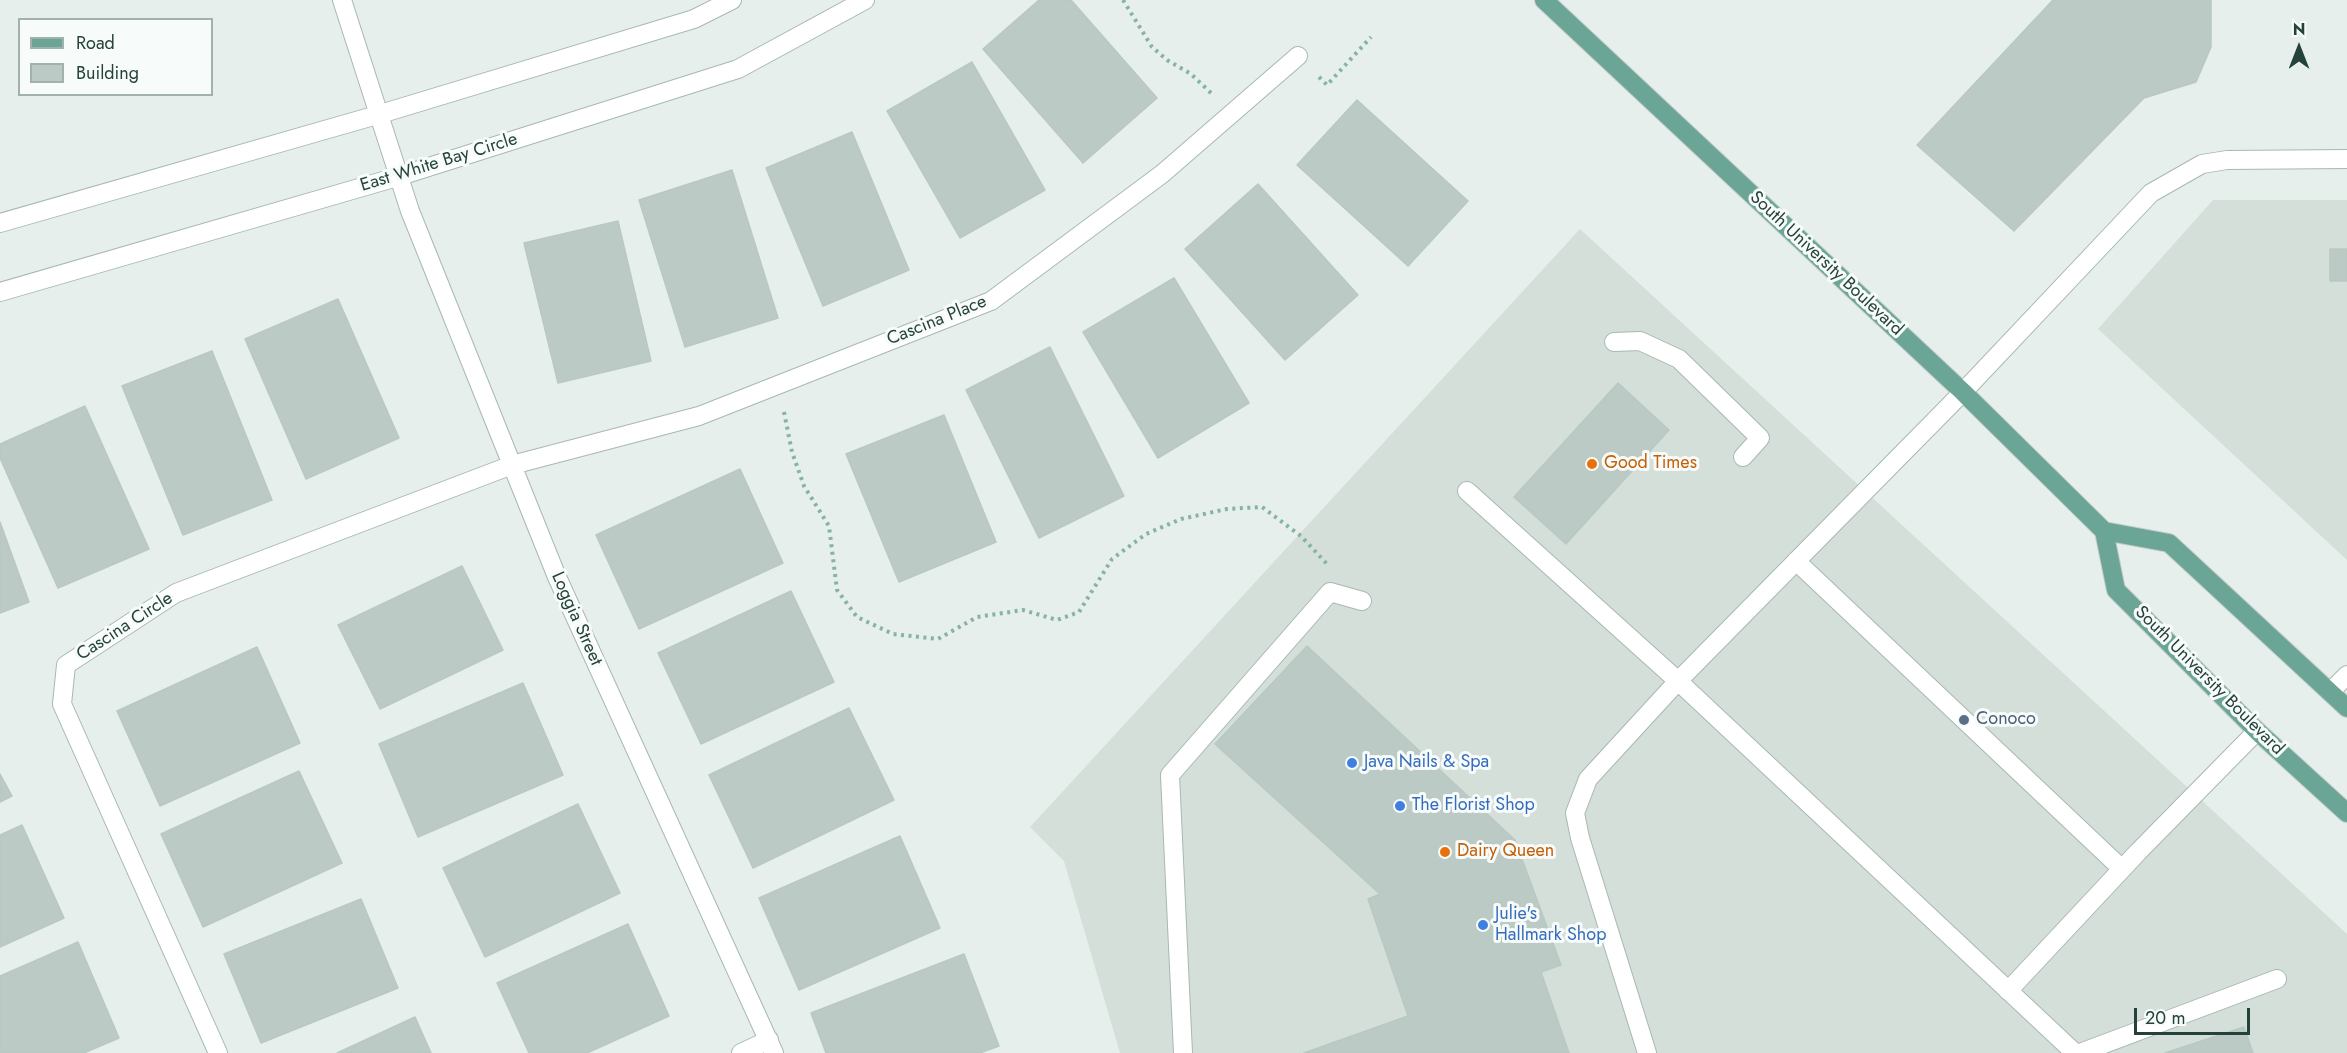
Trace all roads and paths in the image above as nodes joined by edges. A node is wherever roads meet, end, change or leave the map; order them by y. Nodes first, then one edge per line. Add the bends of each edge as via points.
1 (342, 0) edge
2 (732, 0) edge
3 (865, 0) edge
4 (1124, 0) edge
5 (1544, 0) edge
6 (1371, 37) dead end
7 (1298, 56) joint
8 (377, 115) junction
9 (1231, 115) junction
10 (2347, 159) edge
11 (397, 177) junction
12 (0, 223) edge
13 (0, 292) edge
14 (1614, 342) dead end
15 (779, 384) junction
16 (1963, 392) junction
17 (1743, 457) dead end
18 (512, 465) junction
19 (1467, 491) dead end
20 (2104, 531) junction
21 (1796, 561) junction
22 (1330, 592) junction
23 (1362, 601) dead end
24 (2347, 675) edge
25 (1678, 681) junction
26 (2330, 692) junction
27 (2347, 708) edge
28 (2257, 731) junction
29 (2347, 813) edge
30 (2122, 869) junction
31 (2277, 979) dead end
32 (2008, 992) junction
33 (771, 1047) edge
34 (218, 1053) edge
35 (741, 1053) edge
36 (1183, 1053) edge
37 (1647, 1053) edge
38 (2075, 1053) edge
39 (2080, 1053) edge

1 - 8 street, Loggia Street
2 - 8 street via 694,19
3 - 11 street, East White Bay Circle via 738,69
4 - 9 path via 1152,47 1191,74
5 - 16 main road, South University Boulevard
6 - 7 path via 1327,85
7 - 9 street, Cascina Place
8 - 11 street, Loggia Street
8 - 12 street
9 - 15 street, Cascina Place via 1162,174 991,301
10 - 16 street via 2227,159 2202,164 2151,194
11 - 13 street, East White Bay Circle
11 - 18 street, Loggia Street
14 - 17 street via 1640,341 1679,360 1760,438
15 - 18 street, Cascina Place via 699,416
15 - 22 path via 792,452 804,486 829,526 837,590 857,616 893,634 938,639 977,616 1023,610 1057,620 1079,612 1112,559 1146,534 1181,519 1227,510 1262,507 1301,536 1327,563
16 - 20 main road, South University Boulevard
16 - 21 street
18 - 33 street, Loggia Street via 557,577
18 - 34 street, Cascina Circle via 176,593 66,665 62,704
19 - 25 street
20 - 26 main road via 2169,543
20 - 28 main road, South University Boulevard via 2116,590
21 - 25 street
21 - 30 street
22 - 23 street
22 - 36 street via 1170,776
24 - 26 street
25 - 32 street
25 - 37 street via 1588,779 1575,813
26 - 27 main road
28 - 29 main road, South University Boulevard
28 - 30 street
30 - 32 street
31 - 39 street
32 - 38 street
33 - 35 street

